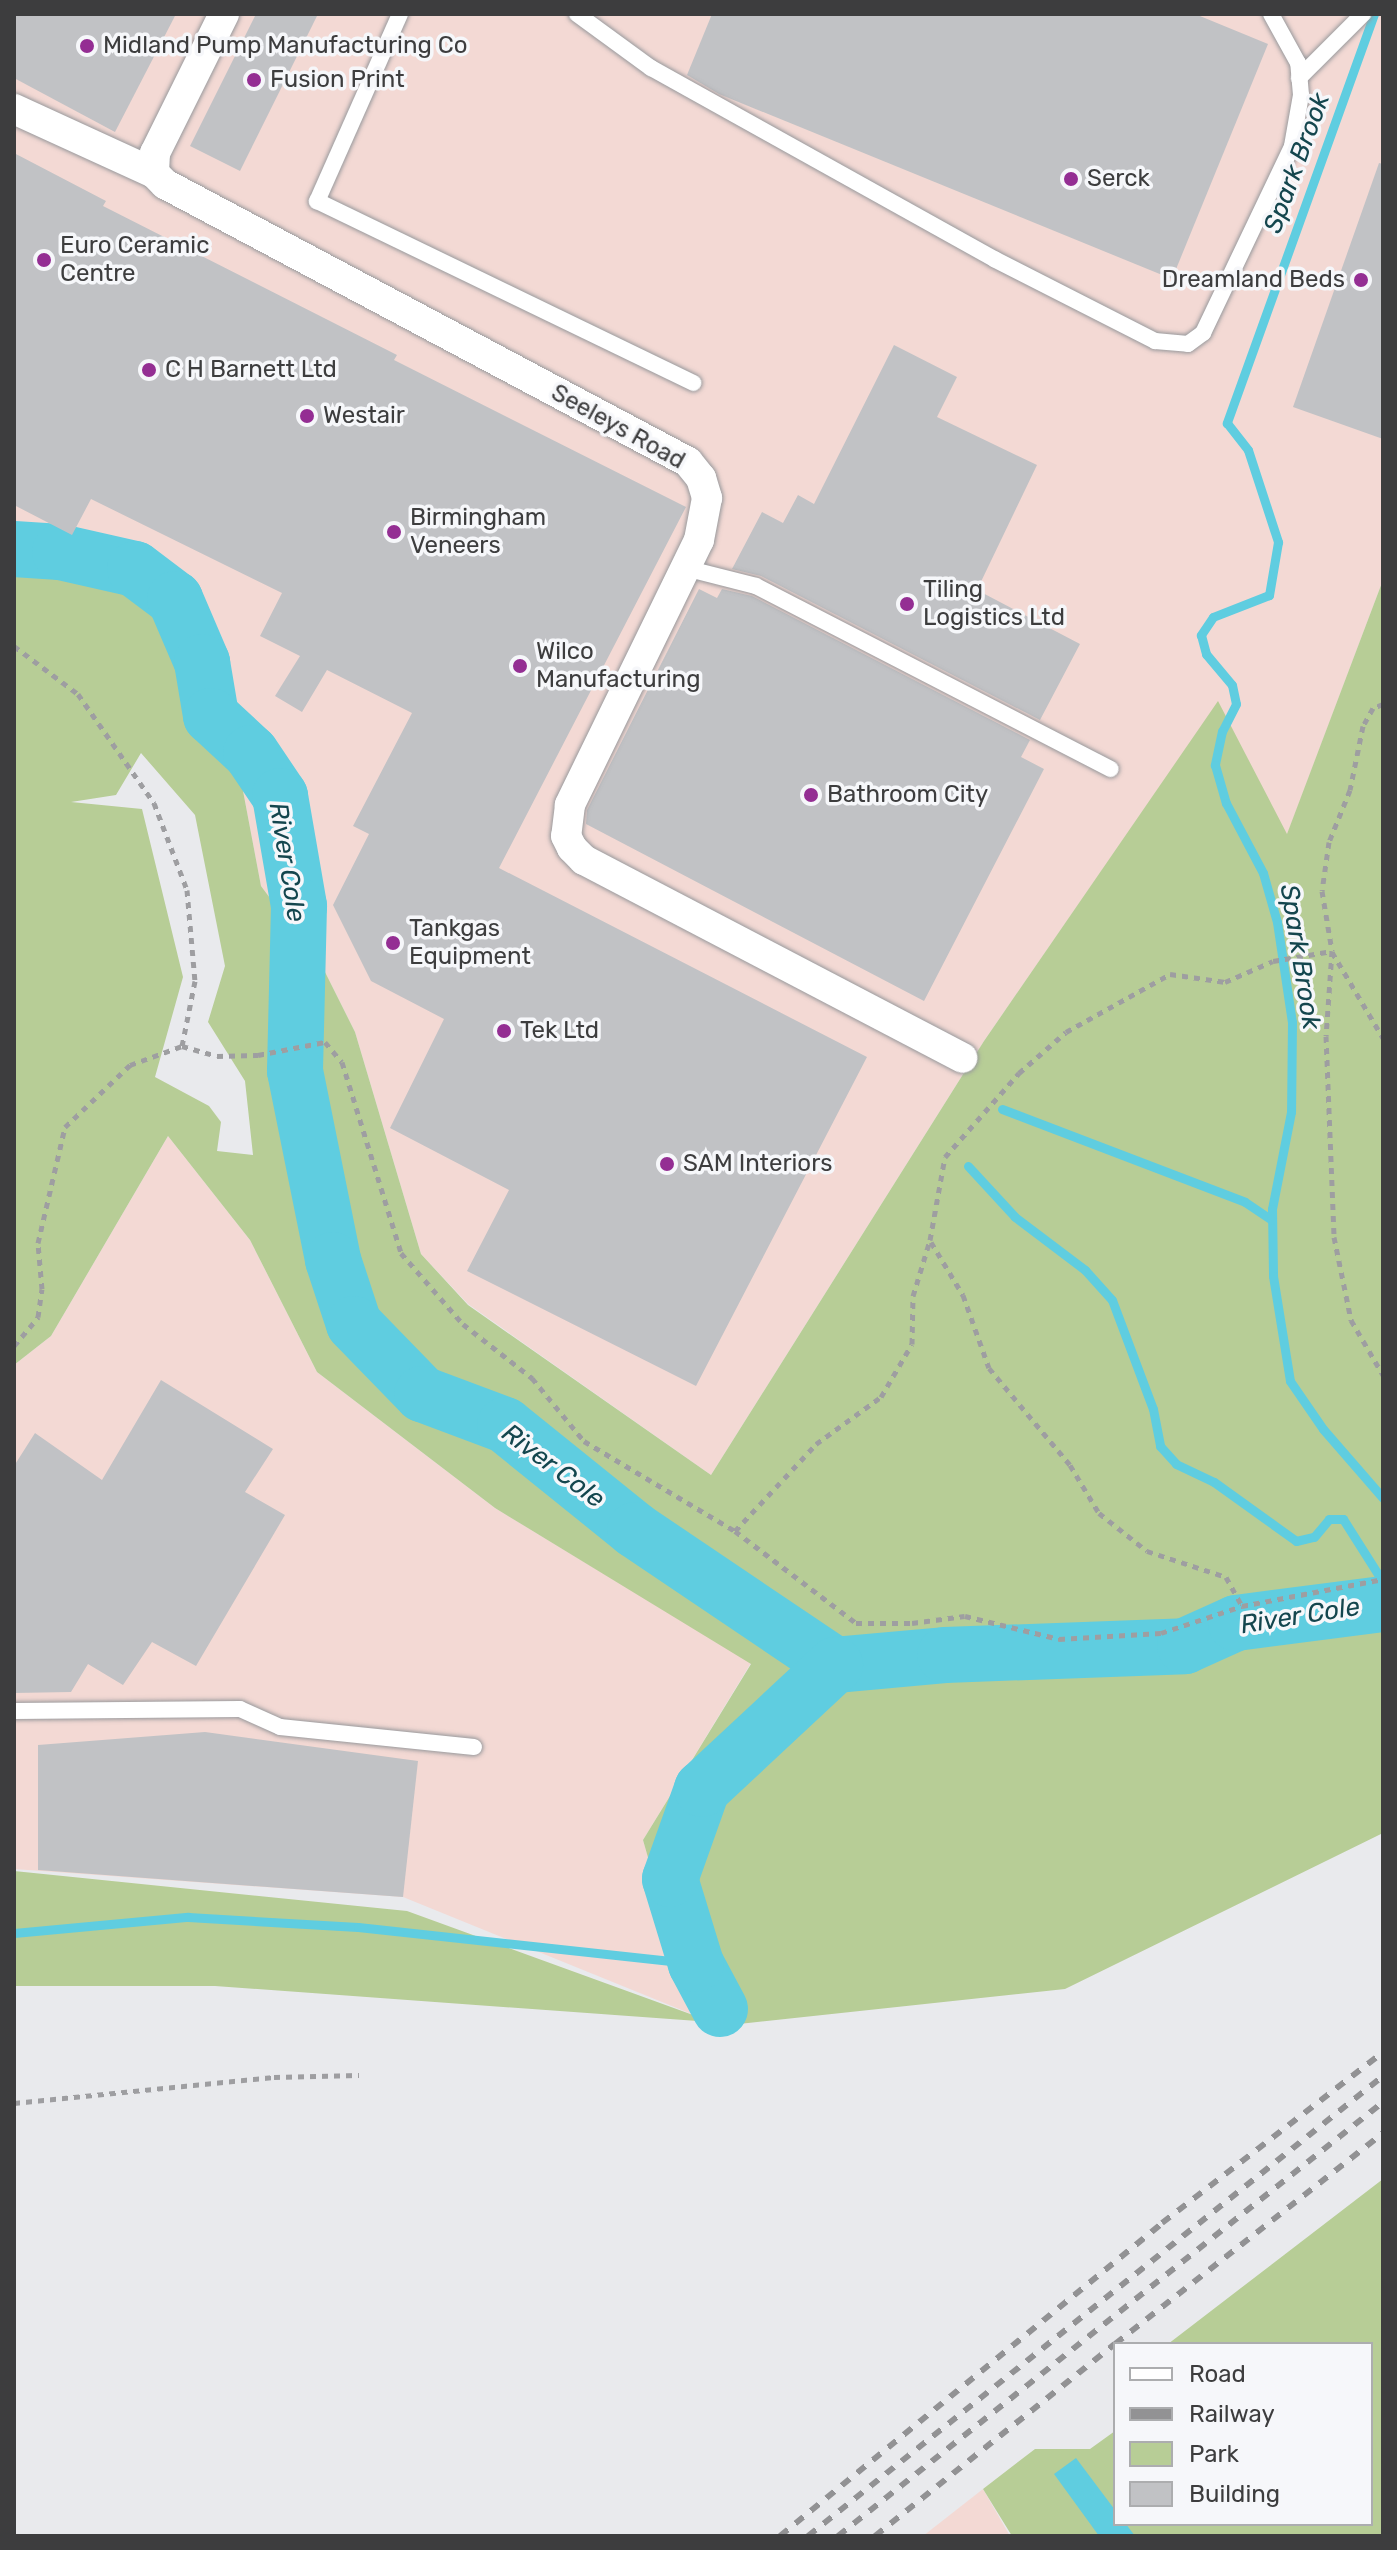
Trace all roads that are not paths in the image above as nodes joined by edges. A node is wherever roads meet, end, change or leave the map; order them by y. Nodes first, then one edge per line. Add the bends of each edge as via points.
1 (224, 14) edge
2 (400, 14) edge
3 (577, 14) edge
4 (1271, 14) edge
5 (1363, 14) edge
6 (1299, 78) junction
7 (14, 109) edge
8 (154, 173) junction
9 (693, 383) dead end
10 (685, 568) junction
11 (1110, 769) dead end
12 (962, 1058) dead end
13 (14, 1711) edge
14 (474, 1747) dead end

1 - 8 street via 155,153
2 - 9 lane via 317,201
3 - 6 lane via 651,68 994,259 1155,341 1188,344 1203,333 1292,146
4 - 6 lane via 1298,63
5 - 6 lane
7 - 8 street, Seeleys Road
8 - 10 street, Seeleys Road via 165,184 688,462 701,478 707,498 706,518
10 - 11 lane via 756,586
10 - 12 street, Seeleys Road via 570,805 566,836 572,848 584,860
13 - 14 lane via 240,1709 280,1727

